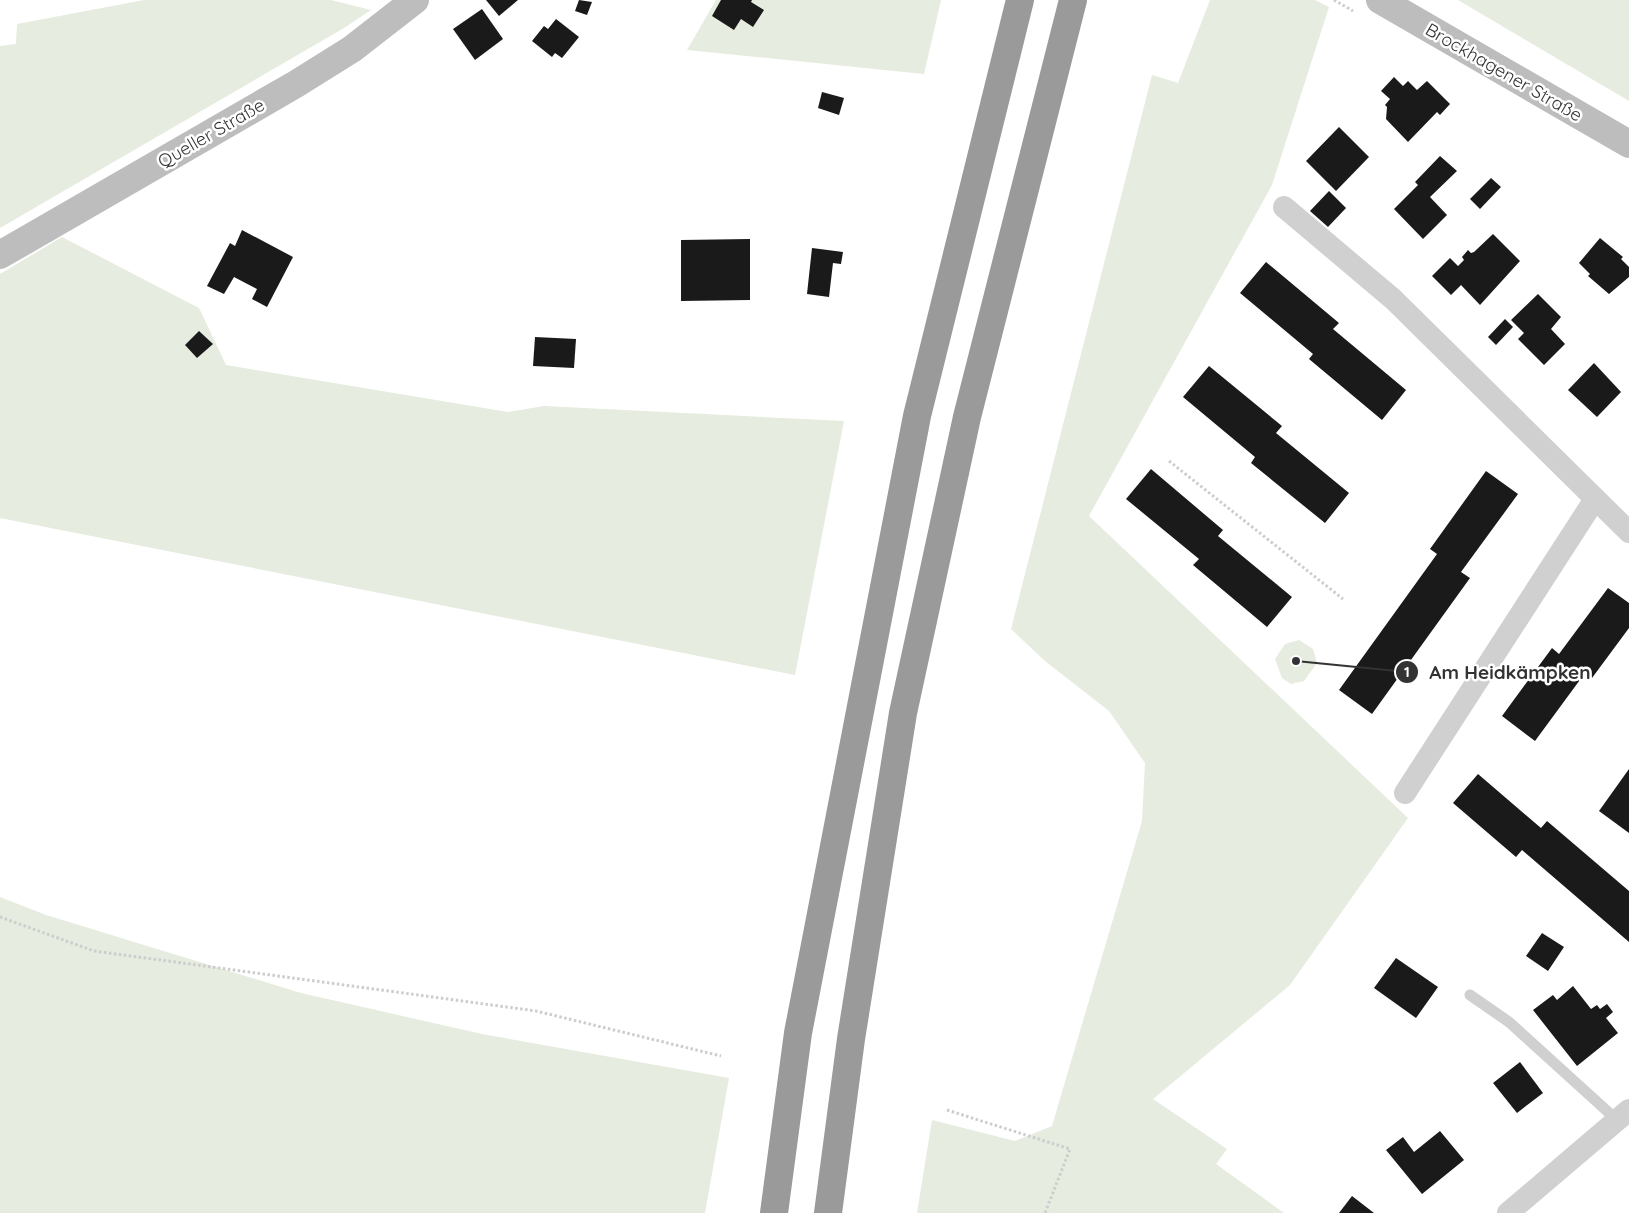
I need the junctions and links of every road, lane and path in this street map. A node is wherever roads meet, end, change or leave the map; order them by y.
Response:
1 (415, 0) edge
2 (1020, 0) edge
3 (1073, 0) edge
4 (1380, 0) edge
5 (1629, 144) edge
6 (1284, 207) dead end
7 (0, 255) edge
8 (1169, 461) dead end
9 (1595, 499) junction
10 (1629, 532) edge
11 (1343, 599) dead end
12 (1406, 793) dead end
13 (0, 917) edge
14 (1470, 995) dead end
15 (721, 1056) dead end
16 (947, 1110) dead end
17 (1623, 1115) edge
18 (774, 1213) edge
19 (828, 1213) edge
20 (1045, 1213) edge
21 (1508, 1213) edge

1 - 7 street, Queller Straße
2 - 18 highway
3 - 19 highway
4 - 5 street, Brockhagener Straße
6 - 9 street
8 - 11 path
9 - 10 street
9 - 12 street
13 - 15 path
14 - 17 lane
16 - 20 path
17 - 21 street

